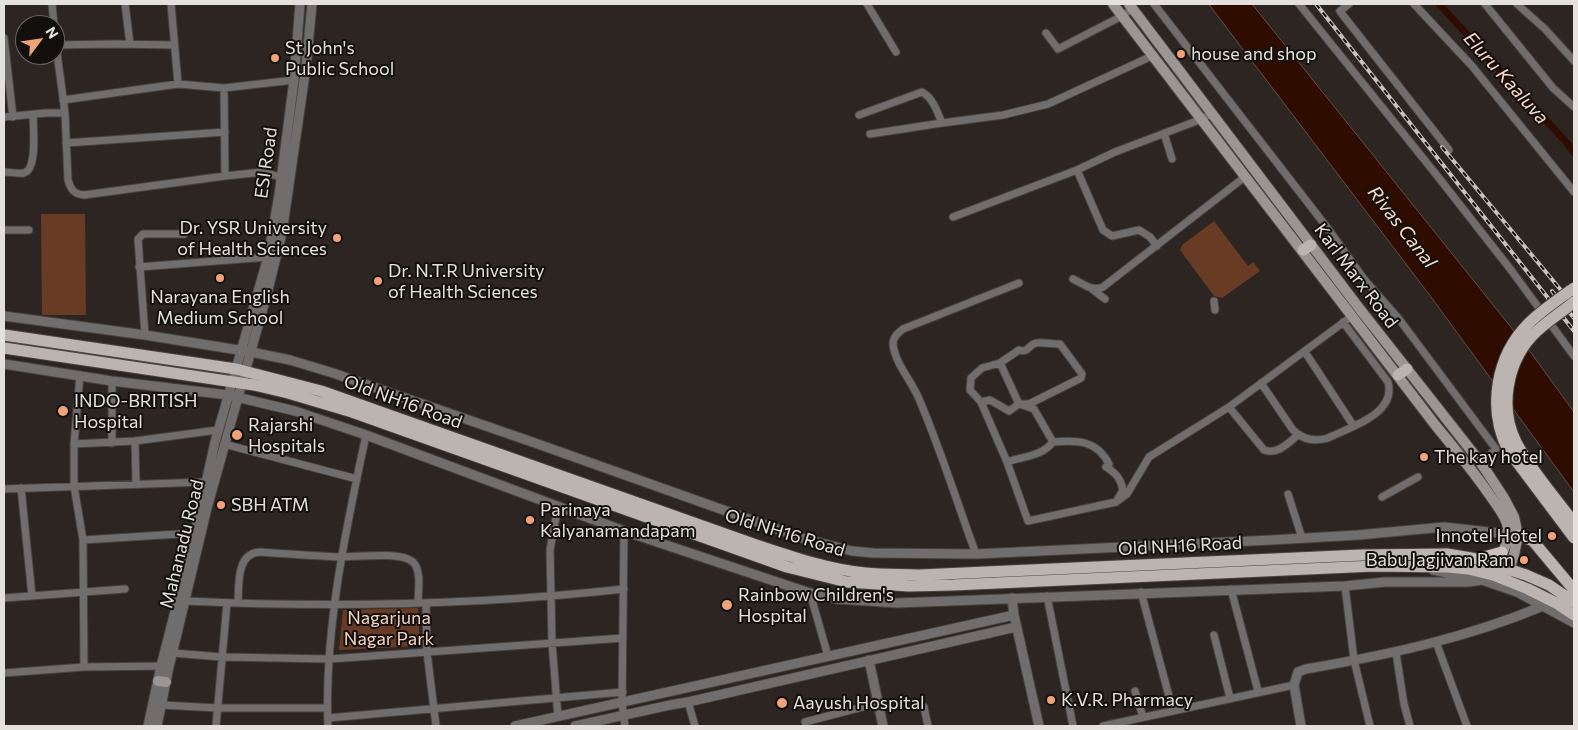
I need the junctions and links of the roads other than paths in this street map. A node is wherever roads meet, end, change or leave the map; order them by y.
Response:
1 (125, 4) edge
2 (171, 4) edge
3 (300, 4) edge
4 (312, 4) edge
5 (867, 4) edge
6 (1113, 4) edge
7 (1154, 4) edge
8 (1299, 4) edge
9 (1349, 4) edge
10 (1414, 4) edge
11 (1485, 4) edge
12 (1517, 4) edge
13 (1131, 6) edge
14 (1122, 16) junction
15 (1046, 33) dead end
16 (4, 38) edge
17 (130, 44) junction
18 (65, 45) edge
19 (174, 45) junction
20 (896, 52) dead end
21 (1152, 56) junction
22 (1574, 61) edge
23 (59, 65) edge
24 (294, 80) junction
25 (178, 84) junction
26 (224, 88) junction
27 (63, 100) junction
28 (1574, 107) edge
29 (1212, 113) junction
30 (65, 114) junction
31 (33, 115) junction
32 (860, 115) dead end
33 (4, 117) edge
34 (13, 117) junction
35 (1202, 119) junction
36 (942, 123) junction
37 (225, 132) junction
38 (1164, 133) junction
39 (870, 134) dead end
40 (66, 143) junction
41 (1449, 150) dead end
42 (1172, 160) dead end
43 (1077, 170) junction
44 (4, 172) edge
45 (225, 176) junction
46 (1246, 176) junction
47 (286, 178) junction
48 (1574, 192) edge
49 (952, 217) dead end
50 (4, 230) edge
51 (29, 230) dead end
52 (184, 234) dead end
53 (1156, 246) junction
54 (1307, 247) junction
55 (268, 257) junction
56 (140, 267) junction
57 (1074, 279) dead end
58 (1019, 283) dead end
59 (1574, 288) edge
60 (1092, 289) junction
61 (1105, 299) dead end
62 (1214, 301) dead end
63 (1574, 302) edge
64 (1215, 310) dead end
65 (4, 316) edge
66 (1352, 316) junction
67 (1343, 322) junction
68 (4, 335) edge
69 (145, 335) junction
70 (4, 348) edge
71 (246, 351) junction
72 (1305, 352) junction
73 (1574, 356) edge
74 (4, 364) edge
75 (1000, 364) junction
76 (241, 370) junction
77 (1403, 372) junction
78 (80, 375) junction
79 (112, 381) junction
80 (237, 383) junction
81 (1261, 383) junction
82 (232, 396) junction
83 (982, 402) junction
84 (1019, 404) junction
85 (1229, 407) junction
86 (1353, 425) junction
87 (218, 430) junction
88 (366, 434) junction
89 (1298, 435) junction
90 (135, 441) junction
91 (1053, 442) junction
92 (112, 443) junction
93 (74, 444) junction
94 (224, 444) junction
95 (1007, 462) junction
96 (1480, 463) junction
97 (1418, 476) dead end
98 (357, 479) junction
99 (206, 482) junction
100 (136, 483) junction
101 (74, 486) junction
102 (4, 488) edge
103 (21, 488) junction
104 (1288, 494) dead end
105 (1382, 497) dead end
106 (1116, 502) junction
107 (558, 506) junction
108 (1574, 523) edge
109 (624, 531) junction
110 (195, 533) junction
111 (1513, 534) junction
112 (1302, 538) junction
113 (1574, 538) edge
114 (83, 540) junction
115 (1502, 552) junction
116 (976, 554) junction
117 (342, 557) junction
118 (1477, 559) junction
119 (1491, 573) junction
120 (1506, 575) junction
121 (1344, 586) junction
122 (125, 589) dead end
123 (624, 589) junction
124 (1231, 589) junction
125 (1574, 590) edge
126 (84, 592) junction
127 (1142, 592) junction
128 (810, 593) junction
129 (32, 596) junction
130 (1047, 596) junction
131 (551, 597) junction
132 (4, 598) edge
133 (1012, 598) junction
134 (185, 602) junction
135 (1574, 602) edge
136 (227, 603) junction
137 (238, 603) junction
138 (422, 603) junction
139 (335, 606) junction
140 (1543, 606) junction
141 (1574, 614) edge
142 (1014, 615) junction
143 (1574, 623) edge
144 (1016, 627) junction
145 (1214, 635) dead end
146 (623, 638) junction
147 (1436, 642) junction
148 (552, 643) junction
149 (427, 652) junction
150 (172, 653) junction
151 (1396, 653) junction
152 (222, 657) junction
153 (824, 657) junction
154 (330, 659) junction
155 (869, 660) junction
156 (1354, 660) junction
157 (165, 666) junction
158 (84, 667) junction
159 (822, 670) junction
160 (4, 673) edge
161 (162, 682) junction
162 (1294, 685) junction
163 (1135, 690) dead end
164 (1258, 691) junction
165 (622, 692) junction
166 (1230, 698) junction
167 (556, 699) junction
168 (688, 702) junction
169 (622, 703) junction
170 (878, 703) junction
171 (162, 706) junction
172 (924, 707) dead end
173 (218, 708) junction
174 (327, 708) junction
175 (435, 708) junction
176 (1173, 711) junction
177 (623, 716) junction
178 (558, 717) junction
179 (328, 718) junction
180 (1143, 718) junction
181 (805, 722) dead end
182 (148, 726) edge
183 (157, 726) edge
184 (216, 726) edge
185 (328, 726) edge
186 (436, 726) edge
187 (515, 726) edge
188 (575, 726) edge
189 (625, 726) edge
190 (695, 726) edge
191 (883, 726) edge
192 (928, 726) edge
193 (1039, 726) edge
194 (1073, 726) edge
195 (1103, 726) edge
196 (1300, 726) edge
197 (1370, 726) edge
198 (1410, 726) edge
199 (1467, 726) edge

1 - 17 street
2 - 19 street
3 - 24 street, ESI Road
4 - 47 street, ESI Road
5 - 20 street
6 - 14 main road, Karl Marx Road
7 - 96 street
8 - 73 street
9 - 41 street
10 - 48 street
11 - 28 street
12 - 22 street
13 - 14 street
13 - 29 main road, Karl Marx Road
14 - 15 street
14 - 21 main road, Karl Marx Road
16 - 34 street
17 - 18 street
17 - 19 street
19 - 25 street
21 - 35 main road, Karl Marx Road
21 - 36 street
23 - 27 street
24 - 26 street
24 - 47 street, ESI Road
25 - 26 street
25 - 27 street
26 - 37 street
27 - 30 street
29 - 35 street
29 - 54 main road, Karl Marx Road
30 - 31 street
30 - 40 street
31 - 34 street
31 - 44 street
32 - 36 street
33 - 34 street
35 - 38 street
35 - 46 main road, Karl Marx Road
36 - 39 street
37 - 40 street
37 - 45 street
38 - 42 street
38 - 43 street
40 - 45 street
43 - 49 street
43 - 53 street
45 - 47 street
46 - 53 street
46 - 54 main road, Karl Marx Road
47 - 55 street, ESI Road
47 - 71 street, ESI Road
50 - 51 street
52 - 56 street
53 - 60 street
54 - 66 main road, Karl Marx Road
54 - 77 main road, Karl Marx Road
55 - 56 street
55 - 71 street, ESI Road
56 - 69 street
57 - 60 street
58 - 116 street
59 - 113 main road, bridge
60 - 61 street
62 - 64 street
63 - 108 main road, bridge
65 - 69 street
66 - 67 street
66 - 77 main road, Karl Marx Road
67 - 72 street
67 - 86 street
68 - 76 main road, Old NH16 Road
69 - 71 street
70 - 80 main road, Old NH16 Road
71 - 76 street, ESI Road
71 - 116 street
72 - 81 street
72 - 86 street
74 - 78 street
75 - 83 street
75 - 84 street
75 - 84 street
76 - 80 street, Mahanadu Road
76 - 118 main road, Old NH16 Road
77 - 96 main road, Karl Marx Road
77 - 111 main road, Karl Marx Road
78 - 79 street
78 - 93 street
79 - 82 street
79 - 92 street
80 - 82 street, Mahanadu Road
80 - 119 main road, Old NH16 Road
81 - 85 street
81 - 89 street
82 - 87 street, Mahanadu Road
82 - 88 street
82 - 94 street, Mahanadu Road
83 - 84 street
83 - 95 street
84 - 91 street
85 - 89 street
85 - 106 street
86 - 89 street
87 - 90 street
87 - 99 street, Mahanadu Road
88 - 98 street
88 - 107 street
90 - 92 street
90 - 100 street
91 - 95 street
91 - 106 street
92 - 93 street
93 - 101 street
94 - 98 street
94 - 134 street, Mahanadu Road
95 - 106 street
96 - 111 main road, Karl Marx Road
97 - 105 street
98 - 117 street
99 - 100 street
99 - 110 street, Mahanadu Road
100 - 101 street
101 - 103 street
101 - 114 street
102 - 103 street
103 - 129 street
104 - 112 street
107 - 109 street
107 - 131 street
109 - 123 street
109 - 128 street
110 - 114 street
110 - 157 street, Mahanadu Road
111 - 112 street
111 - 115 main road
111 - 120 main road
111 - 125 main road
112 - 116 street
114 - 126 street
115 - 118 highway
115 - 119 main road
117 - 137 street
117 - 138 street
117 - 139 street
118 - 119 main road, Old NH16 Road
119 - 120 main road, Old NH16 Road
119 - 121 street
119 - 140 street
120 - 135 main road, Old NH16 Road
120 - 141 main road, Old NH16 Road
121 - 124 street
121 - 156 street
122 - 126 street
123 - 131 street
123 - 146 street
124 - 127 street
124 - 164 street
126 - 129 street
126 - 158 street
127 - 130 street
127 - 176 street
128 - 133 street
128 - 153 street
129 - 132 street
130 - 133 street
130 - 194 street
131 - 138 street
131 - 148 street
133 - 142 street
134 - 136 street
134 - 150 street, Mahanadu Road
136 - 137 street
136 - 152 street
137 - 139 street
138 - 139 street
138 - 149 street
139 - 154 street
140 - 143 street
140 - 147 street
142 - 144 street
142 - 153 street
144 - 155 street
144 - 193 street
145 - 166 street
146 - 148 street
146 - 165 street
147 - 151 street
147 - 199 street
148 - 149 street
148 - 167 street
149 - 154 street
149 - 175 street
150 - 152 street
150 - 157 street, Mahanadu Road
151 - 156 street
151 - 198 street
152 - 154 street
152 - 173 street
153 - 159 street
153 - 169 street
154 - 174 street
155 - 159 street
155 - 170 street
156 - 162 street
156 - 197 street
157 - 158 street
157 - 161 street, Mahanadu Road
158 - 160 street
159 - 168 street
161 - 171 street, Mahanadu Road
161 - 182 street, Mahanadu Road
162 - 164 street
162 - 196 street
163 - 180 street
164 - 166 street
165 - 167 street
165 - 169 street
166 - 176 street
167 - 175 street
167 - 178 street
168 - 177 street
168 - 190 street
169 - 177 street
169 - 178 street
170 - 181 street
170 - 191 street
171 - 173 street
171 - 183 street, Mahanadu Road
172 - 192 street
173 - 174 street
173 - 184 street
174 - 179 street
175 - 179 street
175 - 186 street
176 - 180 street
177 - 188 street
177 - 189 street
178 - 187 street
179 - 185 street
180 - 195 street

